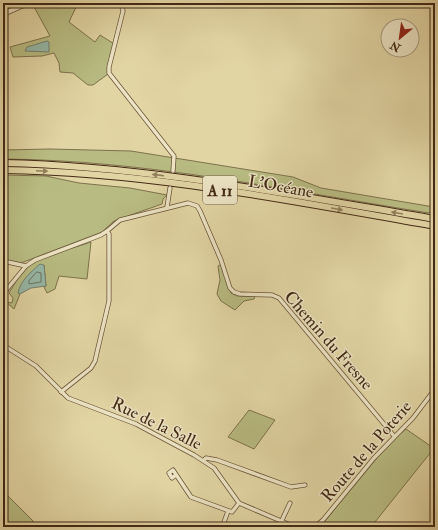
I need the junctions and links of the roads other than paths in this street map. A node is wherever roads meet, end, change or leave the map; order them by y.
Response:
1 (28, 3) edge
2 (121, 3) edge
3 (3, 14) edge
4 (3, 163) edge
5 (3, 170) edge
6 (173, 171) dead end
7 (435, 176) edge
8 (170, 188) dead end
9 (433, 200) dead end
10 (167, 207) junction
11 (435, 220) edge
12 (435, 226) edge
13 (106, 231) junction
14 (3, 261) edge
15 (26, 266) junction
16 (3, 294) edge
17 (3, 345) edge
18 (435, 389) edge
19 (61, 392) junction
20 (394, 436) junction
21 (204, 460) junction
22 (176, 475) dead end
23 (305, 485) dead end
24 (239, 503) junction
25 (290, 503) dead end
26 (228, 510) junction
27 (282, 520) junction
28 (228, 527) edge
29 (296, 527) edge
30 (315, 527) edge

1 - 3 street
2 - 6 street
11 -> 4 highway, L’Océane / A 11
5 -> 12 highway, L’Océane / A 11
7 - 9 street
8 - 10 street
10 - 13 street, Chemin du Fresne
10 - 20 street, Chemin du Fresne
13 - 15 street, Chemin du Fresne
13 - 19 street
14 - 15 street
15 - 16 street
17 - 19 street, Rue de la Salle
18 - 20 street, Route de la Poterie
19 - 21 street, Rue de la Salle
20 - 30 street, Route de la Poterie
21 - 23 street
21 - 24 street, Rue de la Salle
22 - 26 street
24 - 26 street
24 - 27 street
25 - 27 street
26 - 28 street
27 - 29 street

